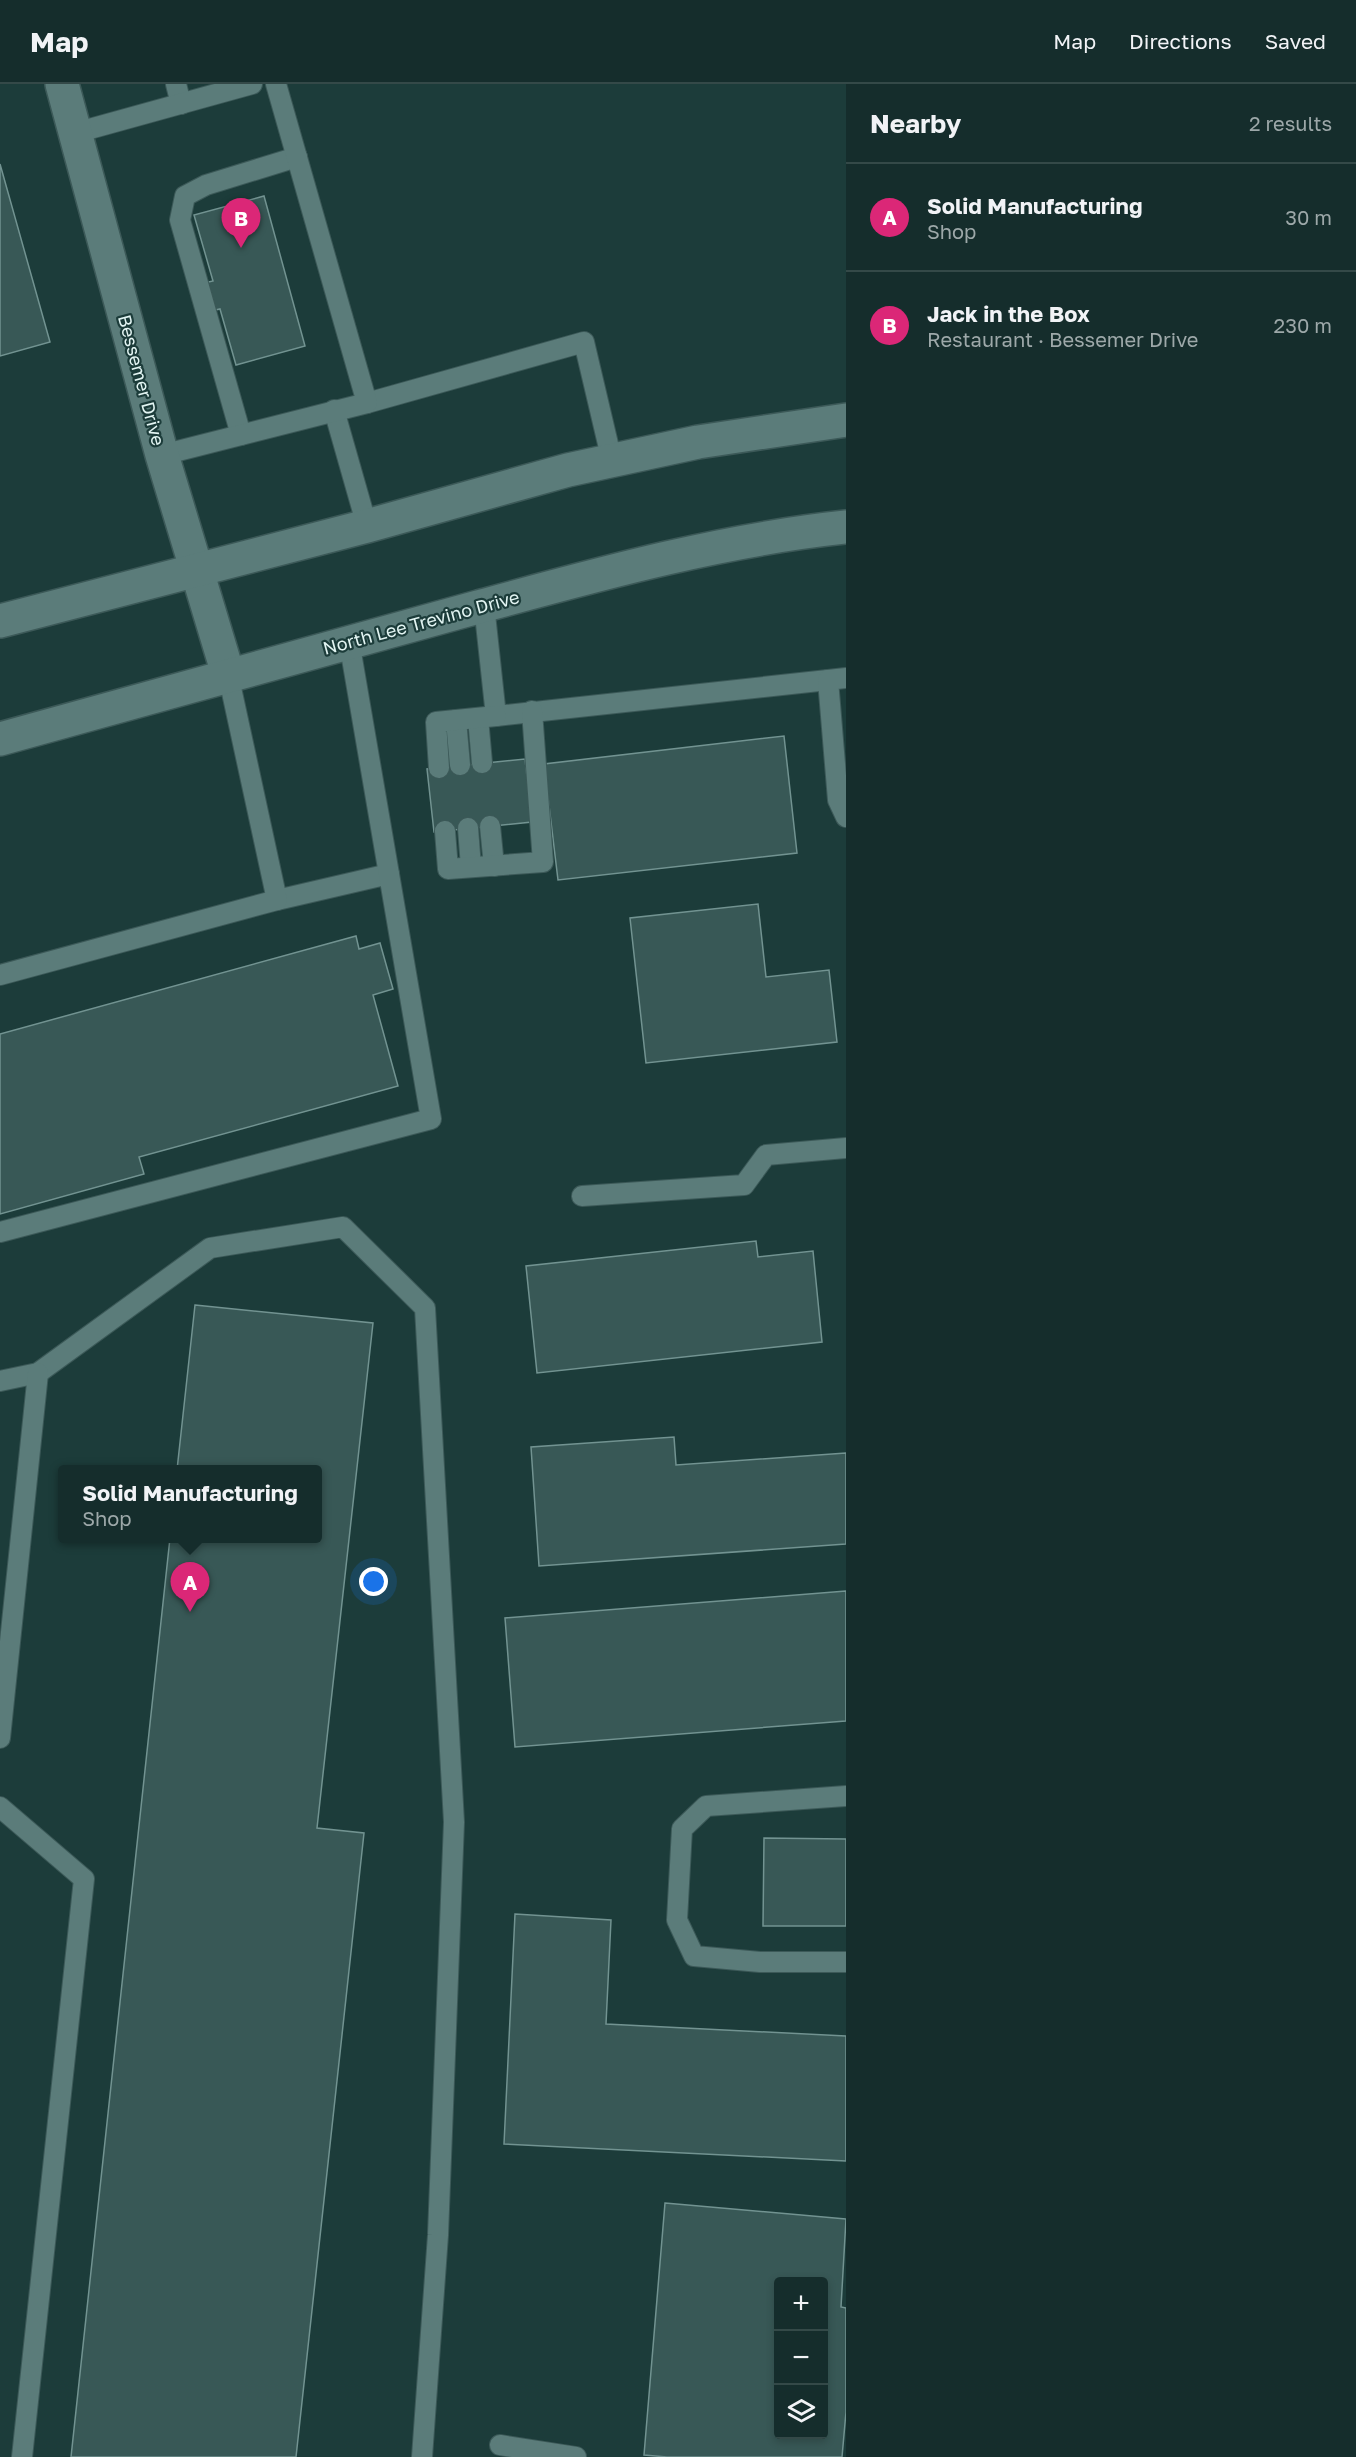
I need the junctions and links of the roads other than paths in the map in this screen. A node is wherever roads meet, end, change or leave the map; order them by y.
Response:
1 (62, 84) edge
2 (176, 84) edge
3 (252, 84) edge
4 (276, 84) edge
5 (181, 104) junction
6 (75, 133) junction
7 (297, 158) junction
8 (367, 403) junction
9 (334, 410) junction
10 (846, 420) edge
11 (241, 435) junction
12 (162, 455) junction
13 (612, 461) junction
14 (367, 526) junction
15 (846, 528) edge
16 (197, 570) junction
17 (484, 605) junction
18 (0, 621) edge
19 (350, 641) junction
20 (228, 674) junction
21 (837, 679) edge
22 (532, 711) junction
23 (487, 717) junction
24 (456, 720) junction
25 (0, 739) edge
26 (482, 763) dead end
27 (460, 765) dead end
28 (439, 768) dead end
29 (846, 817) edge
30 (490, 826) dead end
31 (468, 828) dead end
32 (445, 831) dead end
33 (494, 866) junction
34 (471, 867) junction
35 (389, 874) junction
36 (277, 900) junction
37 (0, 975) edge
38 (846, 1148) edge
39 (582, 1196) dead end
40 (0, 1232) edge
41 (38, 1373) junction
42 (0, 1381) edge
43 (0, 1738) edge
44 (846, 1796) edge
45 (0, 1807) edge
46 (846, 1962) edge
47 (500, 2445) dead end
48 (22, 2457) edge
49 (422, 2457) edge
50 (576, 2457) edge

1 - 6 main road, Bessemer Drive
2 - 5 lane
3 - 5 lane
4 - 7 lane
5 - 6 lane
6 - 12 main road, Bessemer Drive
7 - 8 lane
7 - 11 lane
8 - 9 lane
8 - 13 lane
9 - 11 lane
9 - 14 lane
10 - 13 main road
11 - 12 lane
12 - 16 main road, Bessemer Drive
13 - 14 main road
14 - 16 main road
15 - 17 main road, North Lee Trevino Drive
16 - 18 main road
16 - 20 main road, Bessemer Drive
17 - 19 main road, North Lee Trevino Drive
17 - 23 lane
19 - 20 main road, North Lee Trevino Drive
19 - 35 lane
20 - 25 main road, North Lee Trevino Drive
20 - 36 lane
21 - 22 lane
21 - 29 lane
22 - 23 lane
22 - 33 lane
23 - 24 lane
23 - 26 lane
24 - 27 lane
24 - 28 lane
30 - 33 lane
31 - 34 lane
32 - 34 lane
33 - 34 lane
35 - 36 lane
35 - 40 lane
36 - 37 lane
38 - 39 lane
41 - 42 lane
41 - 43 lane
41 - 49 lane
44 - 46 lane
45 - 48 lane
47 - 50 lane

